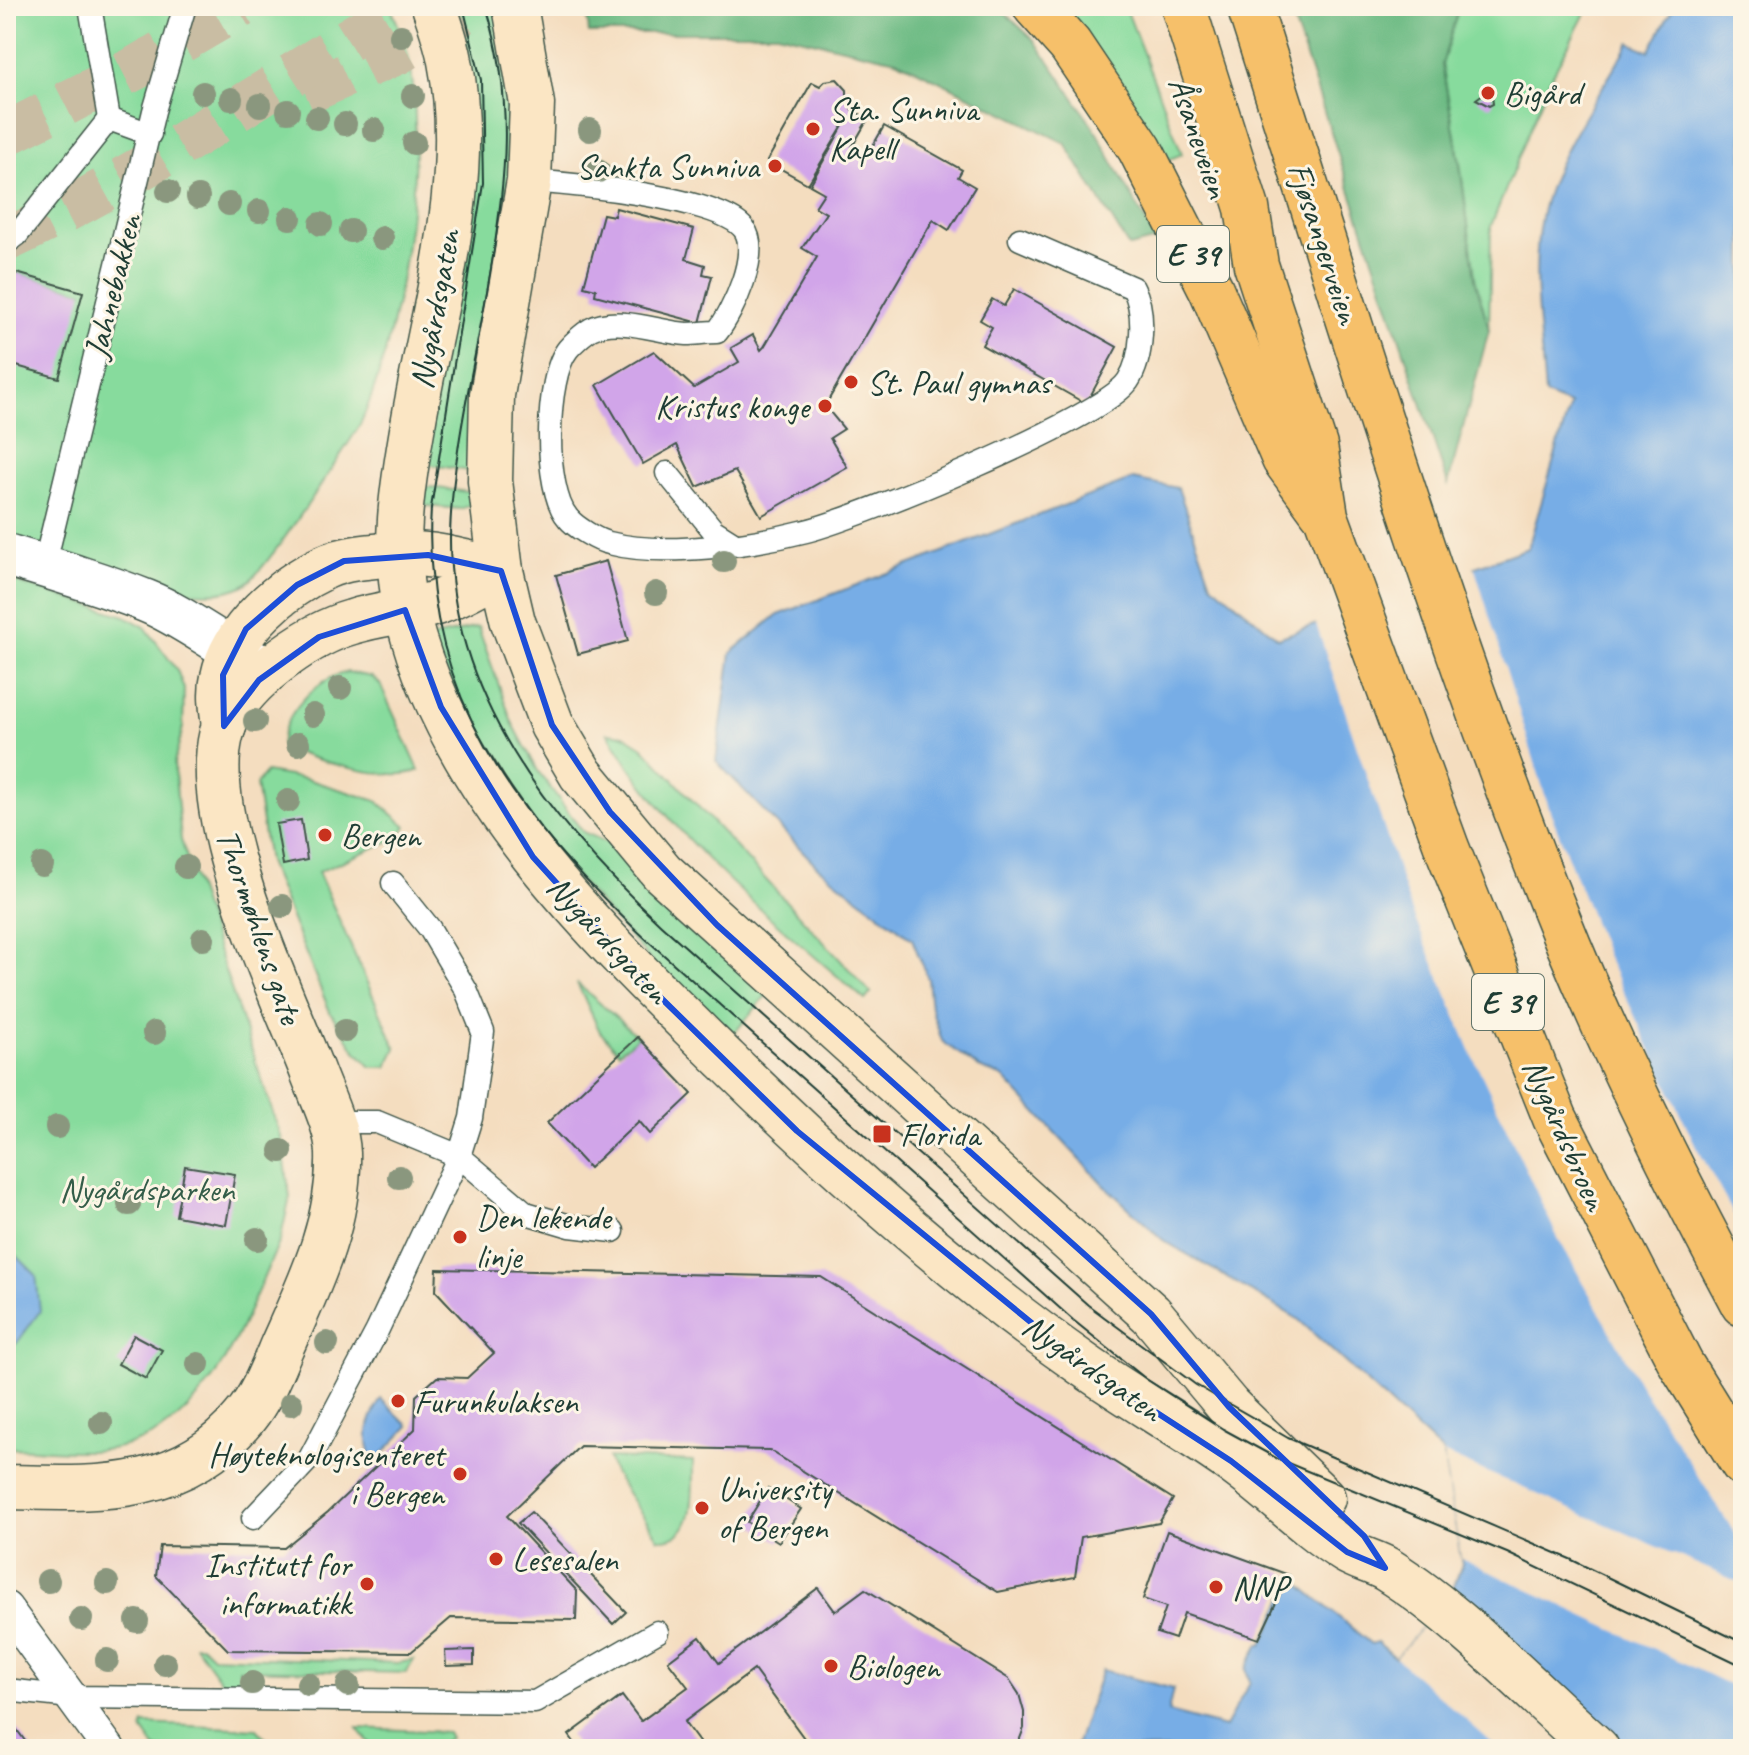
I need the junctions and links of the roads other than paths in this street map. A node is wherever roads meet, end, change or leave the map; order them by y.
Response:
1 (90, 6) edge
2 (185, 6) edge
3 (434, 6) edge
4 (515, 6) edge
5 (1035, 6) edge
6 (1152, 6) edge
7 (1183, 6) edge
8 (1249, 6) edge
9 (109, 119) junction
10 (150, 134) junction
11 (529, 181) junction
12 (1020, 239) dead end
13 (6, 243) edge
14 (1256, 265) junction
15 (667, 473) dead end
16 (1326, 516) junction
17 (732, 542) junction
18 (399, 554) junction
19 (25, 561) edge
20 (501, 571) junction
21 (405, 610) junction
22 (251, 662) junction
23 (393, 883) dead end
24 (331, 1122) junction
25 (459, 1156) junction
26 (613, 1231) dead end
27 (1743, 1304) edge
28 (1743, 1464) edge
29 (6, 1487) edge
30 (253, 1518) dead end
31 (1385, 1568) junction
32 (6, 1608) edge
33 (657, 1632) dead end
34 (6, 1690) edge
35 (71, 1697) junction
36 (109, 1749) edge
37 (1597, 1749) edge

1 - 9 lane
2 - 10 lane, Jahnebakken
3 - 18 main road, Nygårdsgaten
4 - 11 main road, Nygårdsgaten
5 - 16 highway, E 39
6 - 14 highway, Åsaneveien / E 39
7 - 14 highway, E 39
8 - 27 highway, Fjøsangerveien / E 39
9 - 10 lane
9 - 13 lane
10 - 19 lane, Jahnebakken
11 - 17 lane
11 - 20 main road, Nygårdsgaten
12 - 17 lane
14 - 16 highway, E 39
15 - 17 lane
16 - 28 highway, Nygårdsbroen / E 39
18 - 20 main road, Thormøhlens gate
18 - 21 main road, Nygårdsgaten
18 - 22 main road, Thormøhlens gate
19 - 22 street, Jahnebakken
20 - 21 main road, Thormøhlens gate
20 - 31 main road, Nygårdsgaten
21 - 22 main road, Thormøhlens gate
21 - 31 main road, Nygårdsgaten
22 - 24 main road, Thormøhlens gate
23 - 25 lane
24 - 25 lane
24 - 29 main road, Thormøhlens gate
25 - 26 lane
25 - 30 lane
31 - 37 main road, Nygårdsgaten
32 - 35 street
33 - 35 lane
34 - 35 lane
35 - 36 street

